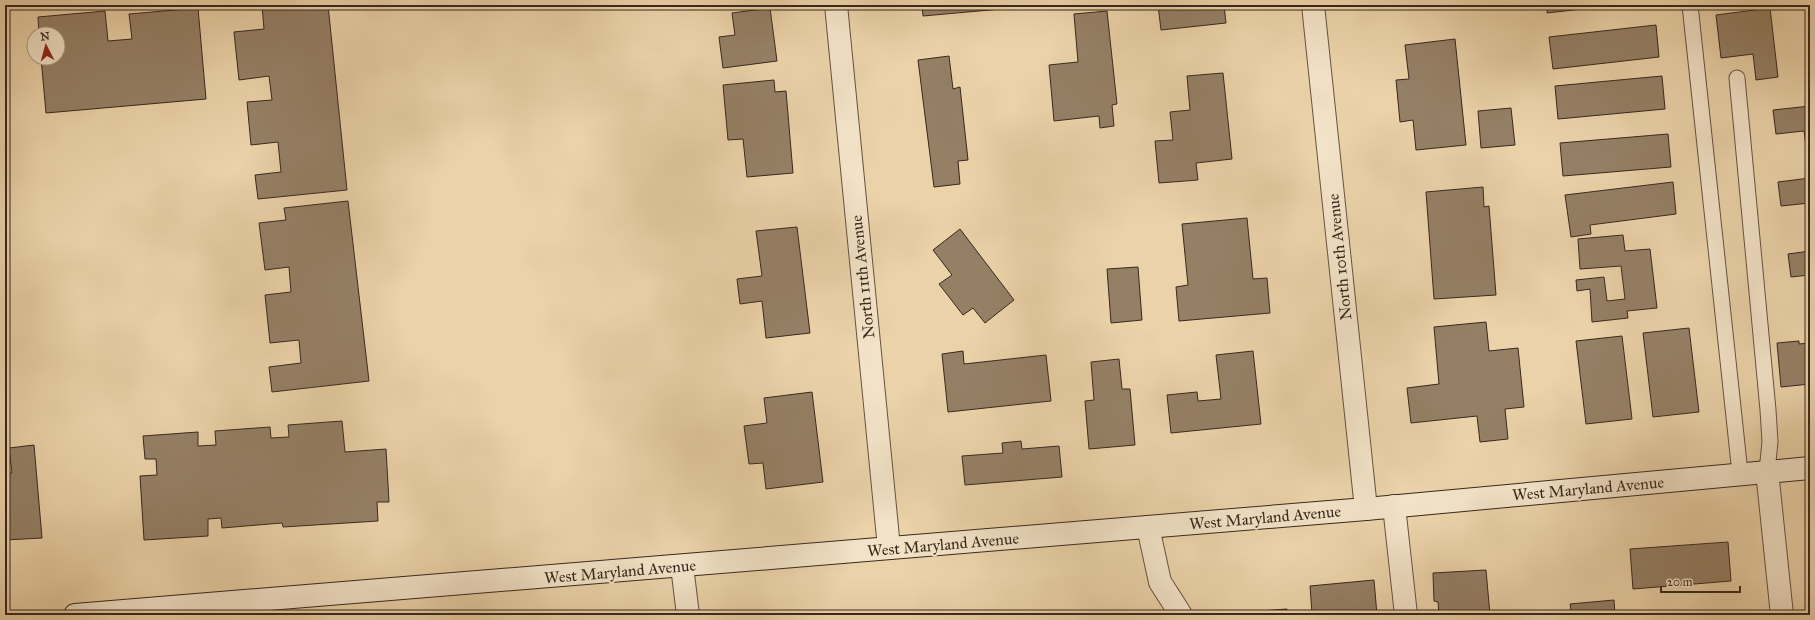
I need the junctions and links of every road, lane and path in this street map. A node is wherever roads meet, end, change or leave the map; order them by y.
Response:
1 (836, 5) edge
2 (1313, 5) edge
3 (1690, 5) edge
4 (1737, 78) dead end
5 (1810, 468) edge
6 (1767, 471) junction
7 (1740, 473) junction
8 (1394, 506) junction
9 (1366, 509) junction
10 (1148, 527) junction
11 (889, 548) junction
12 (682, 566) junction
13 (75, 615) edge
14 (688, 615) edge
15 (1181, 615) edge
16 (1406, 615) edge
17 (1782, 615) edge

1 - 11 street, North 11th Avenue
2 - 9 street, North 10th Avenue
3 - 7 lane
4 - 6 lane
5 - 6 street, West Maryland Avenue
6 - 7 street, West Maryland Avenue
6 - 17 street
7 - 8 street, West Maryland Avenue
8 - 9 street, West Maryland Avenue
8 - 16 street
9 - 10 street, West Maryland Avenue
10 - 11 street, West Maryland Avenue
10 - 15 street
11 - 12 street, West Maryland Avenue
12 - 13 street, West Maryland Avenue
12 - 14 street

